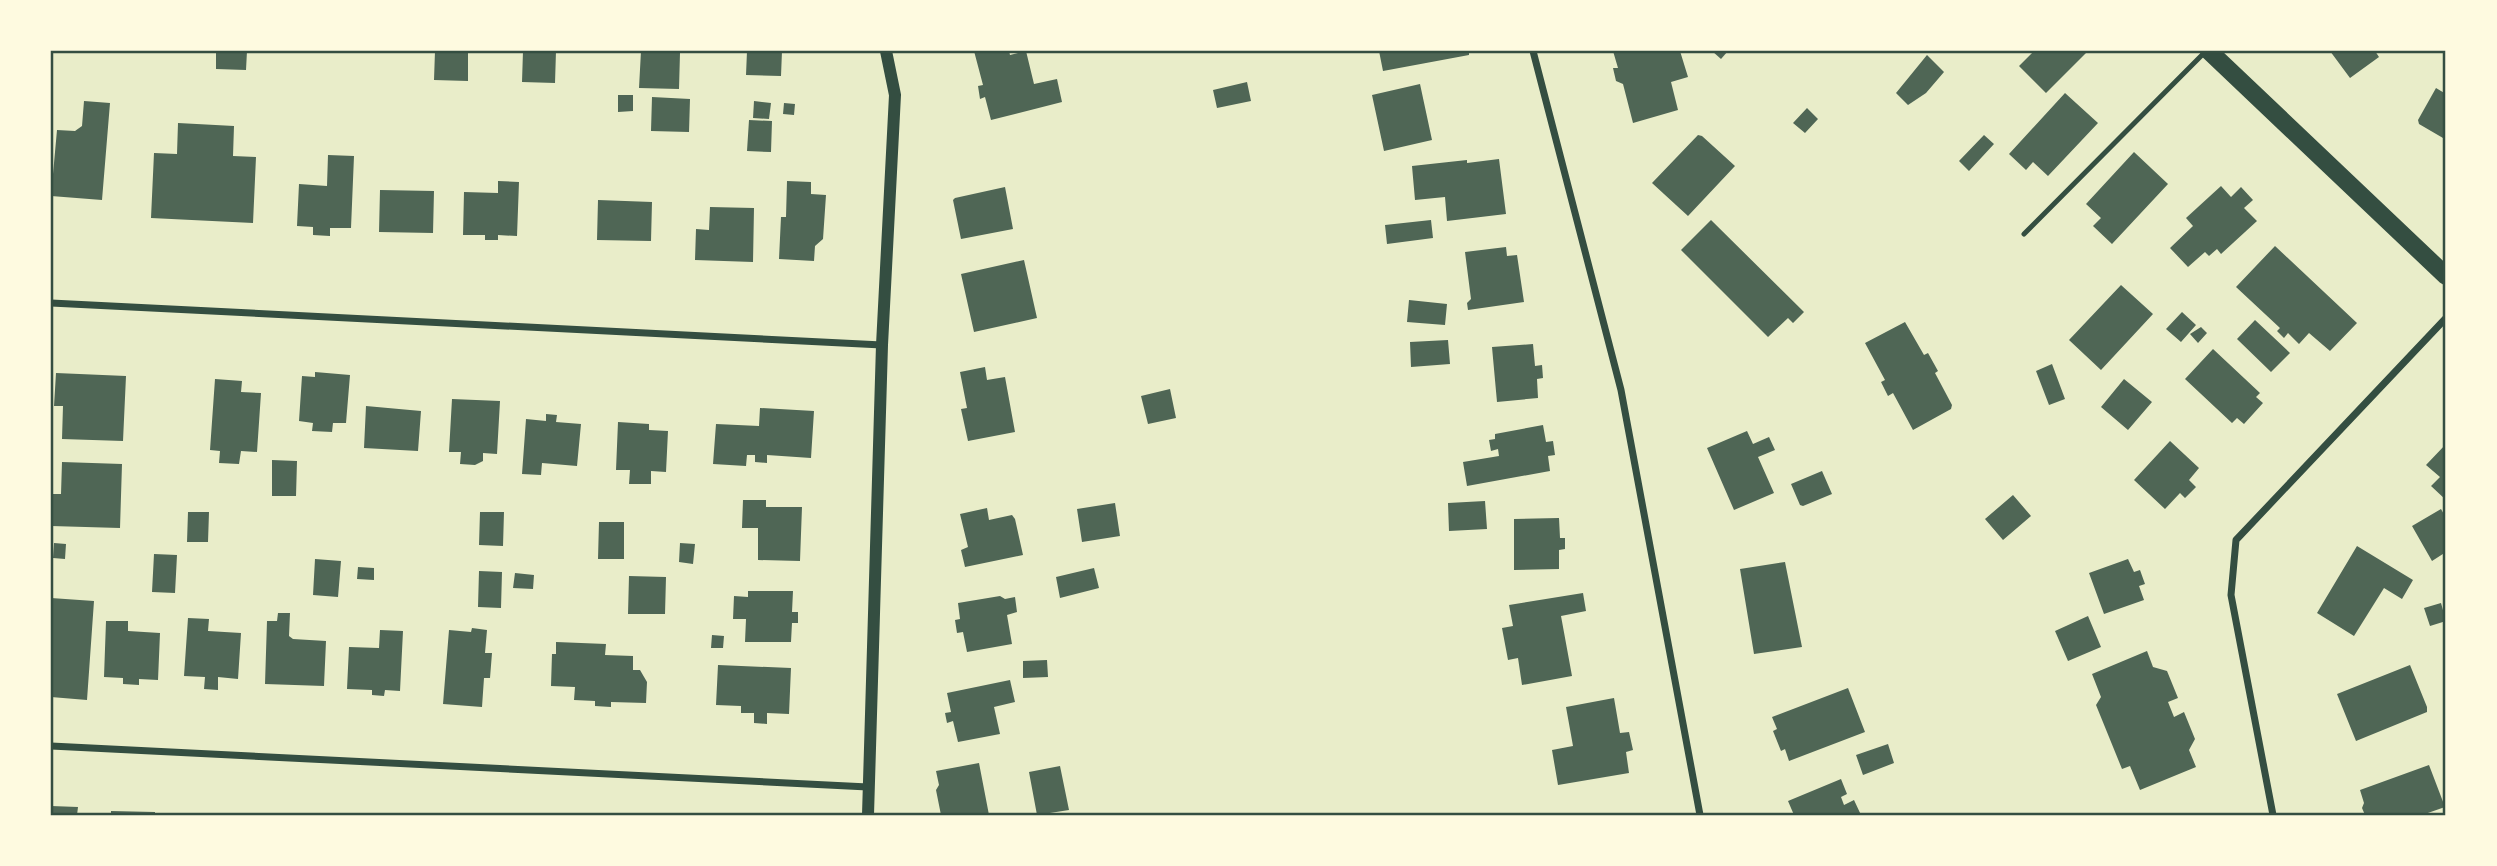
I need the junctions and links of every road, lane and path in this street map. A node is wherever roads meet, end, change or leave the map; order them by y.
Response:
1 (886, 51) edge
2 (1533, 51) edge
3 (2208, 51) edge
4 (2024, 234) dead end
5 (2446, 276) edge
6 (51, 303) edge
7 (2446, 318) edge
8 (881, 345) junction
9 (51, 746) edge
10 (868, 787) junction
11 (868, 815) edge
12 (1700, 815) edge
13 (2273, 815) edge

1 - 8 street
2 - 12 street
3 - 4 lane
3 - 5 main road
6 - 8 street
7 - 13 street
8 - 10 street
9 - 10 street
10 - 11 street

